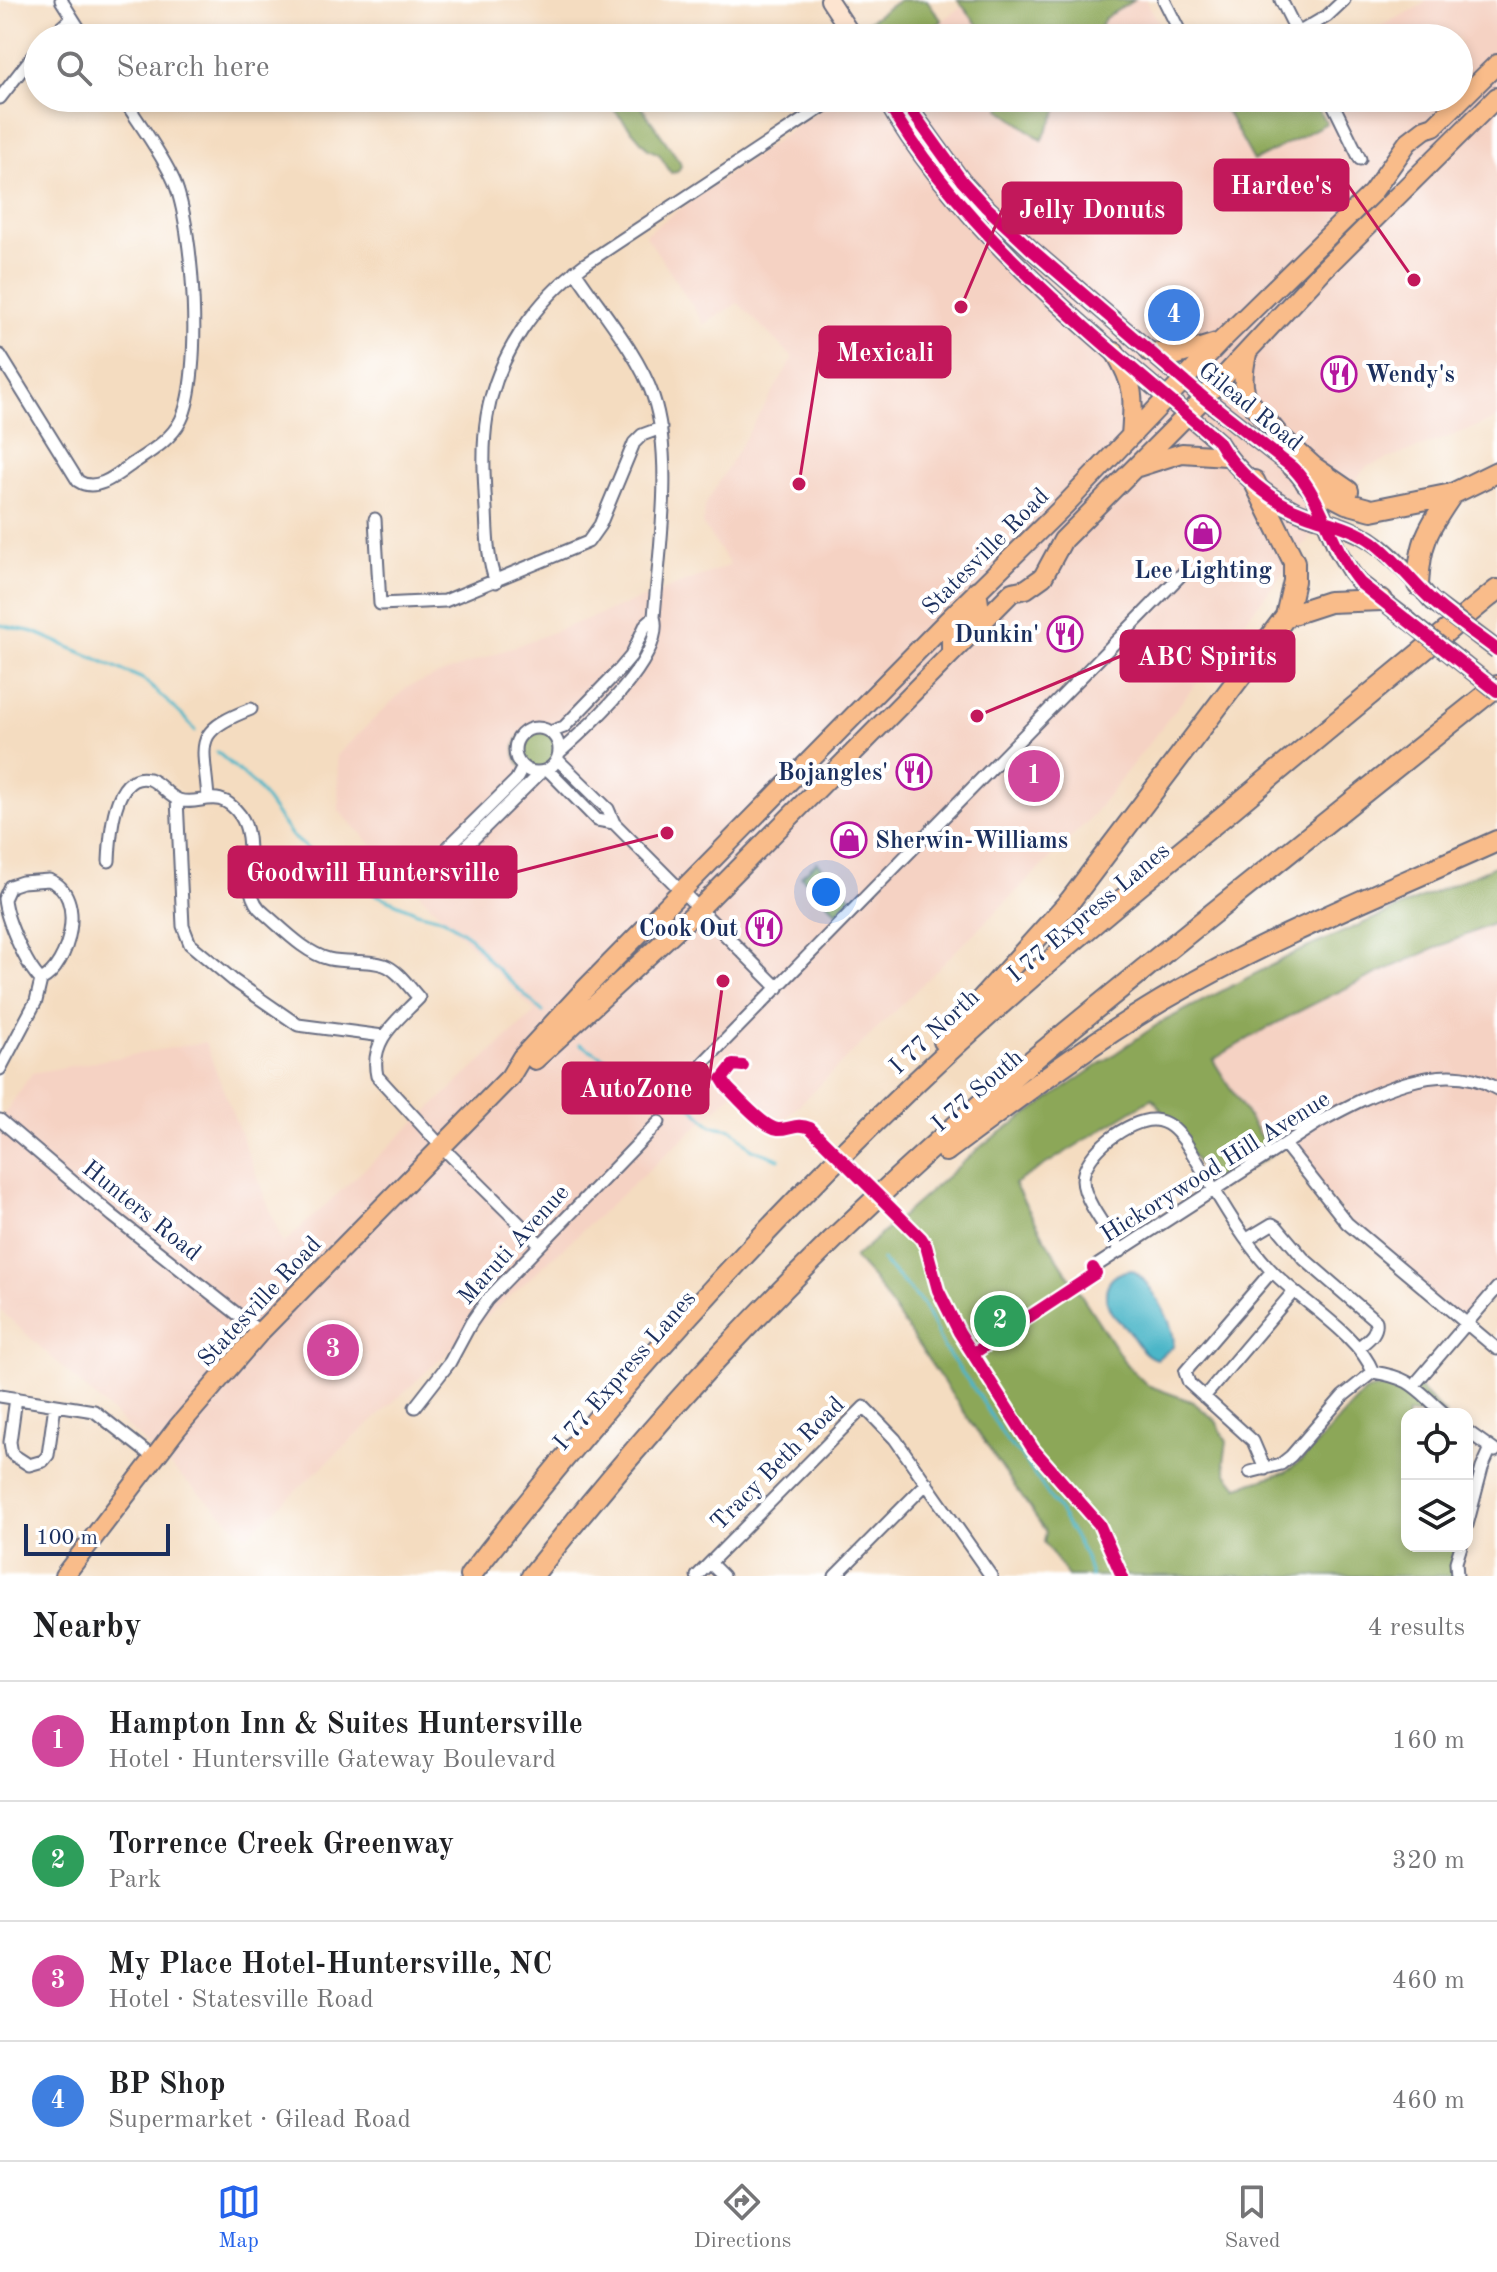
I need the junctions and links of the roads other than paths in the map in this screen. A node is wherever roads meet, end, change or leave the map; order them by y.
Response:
1 (61, 0) edge
2 (829, 0) edge
3 (1164, 0) edge
4 (1281, 0) edge
5 (1344, 0) edge
6 (72, 18) junction
7 (65, 24) edge
8 (76, 24) edge
9 (845, 24) edge
10 (1176, 24) edge
11 (1293, 24) edge
12 (1315, 24) edge
13 (1497, 64) edge
14 (24, 67) edge
15 (1473, 81) edge
16 (1497, 97) edge
17 (0, 98) edge
18 (132, 112) edge
19 (815, 112) edge
20 (894, 112) edge
21 (912, 112) edge
22 (1337, 112) edge
23 (1445, 112) edge
24 (1434, 126) junction
25 (1360, 159) dead end
26 (1422, 174) junction
27 (982, 229) junction
28 (575, 271) junction
29 (1061, 274) junction
30 (1049, 293) junction
31 (1127, 332) junction
32 (1222, 340) junction
33 (1248, 351) junction
34 (1115, 352) junction
35 (1150, 352) junction
36 (0, 355) edge
37 (1184, 380) junction
38 (1168, 398) junction
39 (1204, 398) junction
40 (1187, 415) junction
41 (661, 428) junction
42 (1131, 436) junction
43 (1282, 439) junction
44 (1226, 456) junction
45 (1136, 468) junction
46 (1497, 472) edge
47 (1300, 475) junction
48 (1254, 481) junction
49 (1452, 494) junction
50 (1407, 501) junction
51 (375, 519) dead end
52 (1324, 520) junction
53 (1022, 546) junction
54 (1181, 575) dead end
55 (496, 582) junction
56 (977, 590) junction
57 (1497, 590) edge
58 (1012, 592) junction
59 (1425, 593) junction
60 (1382, 600) junction
61 (1497, 606) edge
62 (1286, 616) junction
63 (654, 617) junction
64 (1497, 650) edge
65 (951, 653) junction
66 (1497, 689) edge
67 (1497, 702) edge
68 (251, 709) dead end
69 (550, 732) junction
70 (559, 756) junction
71 (523, 767) junction
72 (544, 771) junction
73 (208, 798) junction
74 (177, 799) junction
75 (614, 823) junction
76 (1497, 841) edge
77 (448, 856) junction
78 (109, 861) dead end
79 (433, 871) dead end
80 (682, 890) junction
81 (700, 908) junction
82 (41, 980) junction
83 (778, 988) junction
84 (383, 1036) junction
85 (704, 1062) dead end
86 (0, 1069) edge
87 (510, 1077) junction
88 (1497, 1089) edge
89 (0, 1120) edge
90 (659, 1122) dead end
91 (868, 1129) junction
92 (441, 1146) junction
93 (1286, 1146) junction
94 (946, 1151) junction
95 (1216, 1190) junction
96 (1247, 1239) junction
97 (539, 1243) junction
98 (1121, 1251) junction
99 (1093, 1268) dead end
100 (1272, 1271) junction
101 (1497, 1288) edge
102 (1294, 1291) junction
103 (1466, 1325) junction
104 (260, 1332) junction
105 (1358, 1348) junction
106 (1497, 1349) edge
107 (1373, 1372) junction
108 (1415, 1384) junction
109 (0, 1396) edge
110 (1204, 1397) junction
111 (16, 1398) junction
112 (55, 1405) junction
113 (415, 1407) dead end
114 (1439, 1408) edge
115 (1473, 1435) edge
116 (1494, 1451) edge
117 (154, 1458) junction
118 (1265, 1469) junction
119 (1250, 1472) dead end
120 (927, 1483) junction
121 (1473, 1502) edge
122 (1459, 1552) edge
123 (710, 1563) junction
124 (984, 1573) edge
125 (64, 1576) edge
126 (470, 1576) edge
127 (486, 1576) edge
128 (532, 1576) edge
129 (547, 1576) edge
130 (697, 1576) edge
131 (723, 1576) edge
132 (835, 1576) edge
133 (1457, 1576) edge

1 - 6 street
2 - 9 main road
3 - 10 street
4 - 11 street
5 - 12 street
6 - 7 street
6 - 8 street
13 - 15 main road, Statesville Road
14 - 17 street
16 - 26 main road, Statesville Road
18 - 36 street
19 - 28 street
20 - 27 main road, Gilead Road
21 - 29 main road, Gilead Road
22 - 25 street
23 - 24 main road, Statesville Road
24 - 26 main road
24 - 32 main road, Statesville Road
26 - 33 main road, Statesville Road
27 - 29 main road
27 - 30 main road, Gilead Road
28 - 41 street
28 - 55 street
29 - 31 main road, Gilead Road
30 - 31 main road
30 - 34 main road, Gilead Road
31 - 35 main road, Gilead Road
32 - 35 main road
32 - 37 main road, Statesville Road
33 - 39 main road, Statesville Road
33 - 43 main road
34 - 38 main road, Gilead Road
34 - 42 main road
35 - 37 main road, Gilead Road
37 - 38 main road, Statesville Road
37 - 39 main road, Gilead Road
38 - 40 main road, Gilead Road
38 - 42 main road, Statesville Road
39 - 40 main road, Statesville Road
39 - 47 main road, Gilead Road
40 - 44 main road, Gilead Road
40 - 45 main road, Statesville Road
41 - 55 street
41 - 63 street
42 - 53 main road, Statesville Road
43 - 47 main road
43 - 50 highway
44 - 45 main road
44 - 48 main road, Gilead Road
45 - 58 main road, Statesville Road
46 - 49 highway
47 - 50 highway
47 - 52 main road, Gilead Road
48 - 52 main road, Gilead Road
48 - 62 highway
49 - 50 highway
49 - 59 highway
51 - 55 street
52 - 59 main road, Gilead Road
52 - 60 main road, Gilead Road
53 - 56 main road, Statesville Road
53 - 58 main road
54 - 83 street
56 - 65 main road
56 - 80 main road, Statesville Road
57 - 91 highway, I 77 North
58 - 65 main road, Statesville Road
59 - 64 main road, Gilead Road, bridge
60 - 62 highway
60 - 66 main road, Gilead Road, bridge
61 - 127 highway, I 77 Express Lanes
62 - 91 highway
63 - 69 street
63 - 70 street
65 - 81 main road, Statesville Road
66 - 128 highway
67 - 94 highway, I 77 South
68 - 73 street
69 - 70 street
69 - 71 street
70 - 72 street
70 - 75 street
71 - 72 street
71 - 77 street
72 - 75 street
72 - 77 street
73 - 74 street
73 - 84 street
74 - 78 street
74 - 84 street
75 - 80 street
76 - 94 highway
77 - 79 street
80 - 81 street
80 - 87 main road, Statesville Road
81 - 83 street
81 - 87 main road, Statesville Road
82 - 82 street
82 - 86 street
83 - 85 street
84 - 92 street
87 - 92 main road, Statesville Road
88 - 93 street, Hickorywood Hill Avenue
89 - 104 street, Hunters Road
90 - 97 street, Maruti Avenue
91 - 126 highway, I 77 North
92 - 97 street
92 - 104 main road, Statesville Road
93 - 95 street, Hickorywood Hill Avenue
93 - 103 street
94 - 129 highway, I 77 South
95 - 96 street
95 - 98 street, Hickorywood Hill Avenue
95 - 98 street
96 - 100 street
96 - 105 street
97 - 113 street, Maruti Avenue
98 - 99 street, Hickorywood Hill Avenue
100 - 102 street
100 - 110 street
101 - 103 street
102 - 105 street
102 - 110 street
103 - 106 street
103 - 108 street
104 - 117 main road, Statesville Road
105 - 107 street
107 - 108 street
107 - 118 street
108 - 114 street
109 - 111 street
110 - 118 street
111 - 112 street
111 - 112 street
112 - 117 street
115 - 116 street
116 - 121 street
117 - 125 main road, Statesville Road
118 - 119 street
120 - 123 street, Tracy Beth Road
120 - 124 street
120 - 132 street
122 - 133 street
123 - 130 street, Tracy Beth Road
123 - 131 street

